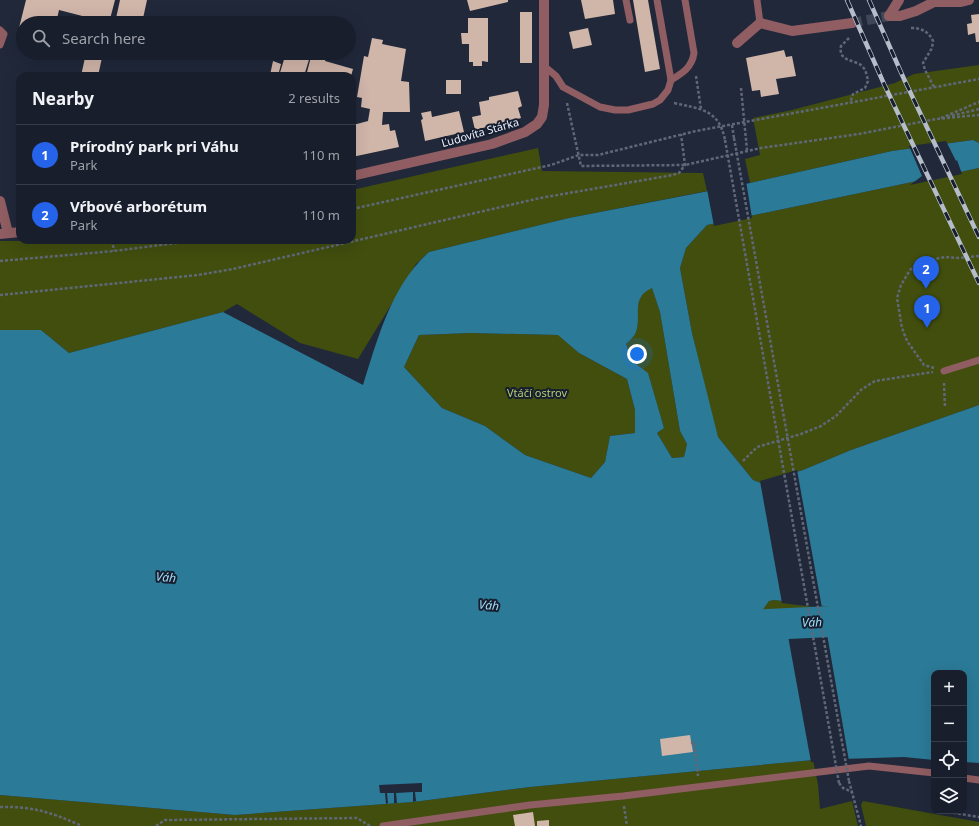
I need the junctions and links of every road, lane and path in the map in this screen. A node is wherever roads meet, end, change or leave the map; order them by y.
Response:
1 (544, 0) edge
2 (626, 0) edge
3 (657, 0) edge
4 (685, 0) edge
5 (757, 0) edge
6 (899, 0) edge
7 (969, 0) edge
8 (930, 1) edge
9 (630, 20) dead end
10 (760, 23) junction
11 (852, 23) tunnel mouth
12 (905, 25) dead end
13 (0, 30) edge
14 (851, 36) dead end
15 (737, 42) dead end
16 (0, 45) edge
17 (693, 61) junction
18 (545, 67) junction
19 (979, 79) edge
20 (672, 80) junction
21 (563, 87) junction
22 (934, 87) junction
23 (741, 88) dead end
24 (660, 100) junction
25 (979, 102) edge
26 (850, 103) junction
27 (979, 108) edge
28 (701, 109) junction
29 (979, 115) edge
30 (936, 119) junction
31 (744, 123) junction
32 (732, 125) junction
33 (722, 126) junction
34 (681, 134) junction
35 (747, 150) junction
36 (579, 154) junction
37 (685, 165) junction
38 (356, 175) edge
39 (0, 201) edge
40 (356, 208) edge
41 (16, 232) edge
42 (4, 233) edge
43 (356, 241) edge
44 (113, 244) edge
45 (169, 244) edge
46 (344, 244) edge
47 (114, 251) junction
48 (979, 256) edge
49 (0, 261) edge
50 (0, 295) edge
51 (979, 360) edge
52 (944, 371) junction
53 (945, 408) dead end
54 (743, 461) dead end
55 (691, 743) dead end
56 (697, 767) dead end
57 (931, 773) edge
58 (967, 778) edge
59 (979, 780) edge
60 (852, 792) junction
61 (0, 807) edge
62 (960, 814) edge
63 (979, 817) edge
64 (626, 819) dead end
65 (82, 826) edge
66 (156, 826) edge
67 (370, 826) edge
68 (383, 826) edge
69 (627, 826) edge
70 (861, 826) edge

1 - 18 street, Ľudovíta Stárka
2 - 9 lane
3 - 20 lane
4 - 17 lane
5 - 10 lane
6 - 8 street
7 - 8 street
10 - 11 street
10 - 15 street
12 - 22 path
13 - 16 lane
14 - 26 path
17 - 20 lane
17 - 28 path
18 - 21 lane
18 - 38 street, Ľudovíta Stárka
19 - 22 path
20 - 24 lane
21 - 24 lane
21 - 36 path
22 - 26 path
23 - 31 path
24 - 28 path
25 - 30 path
26 - 31 path
27 - 30 path
28 - 33 path
29 - 30 path
30 - 35 path
31 - 32 path
31 - 35 path
32 - 33 path
32 - 60 path, bridge
33 - 34 path
33 - 60 path, bridge
34 - 36 path
34 - 37 path
35 - 37 path
36 - 37 path
36 - 40 path
37 - 43 path
39 - 42 street
41 - 42 street
44 - 47 path
45 - 47 path
46 - 50 path
47 - 49 path
48 - 52 path
51 - 52 lane
52 - 53 path
52 - 54 path
55 - 56 path
57 - 68 lane
58 - 59 lane
60 - 70 path
61 - 65 path
62 - 63 path
64 - 69 path
66 - 67 path

